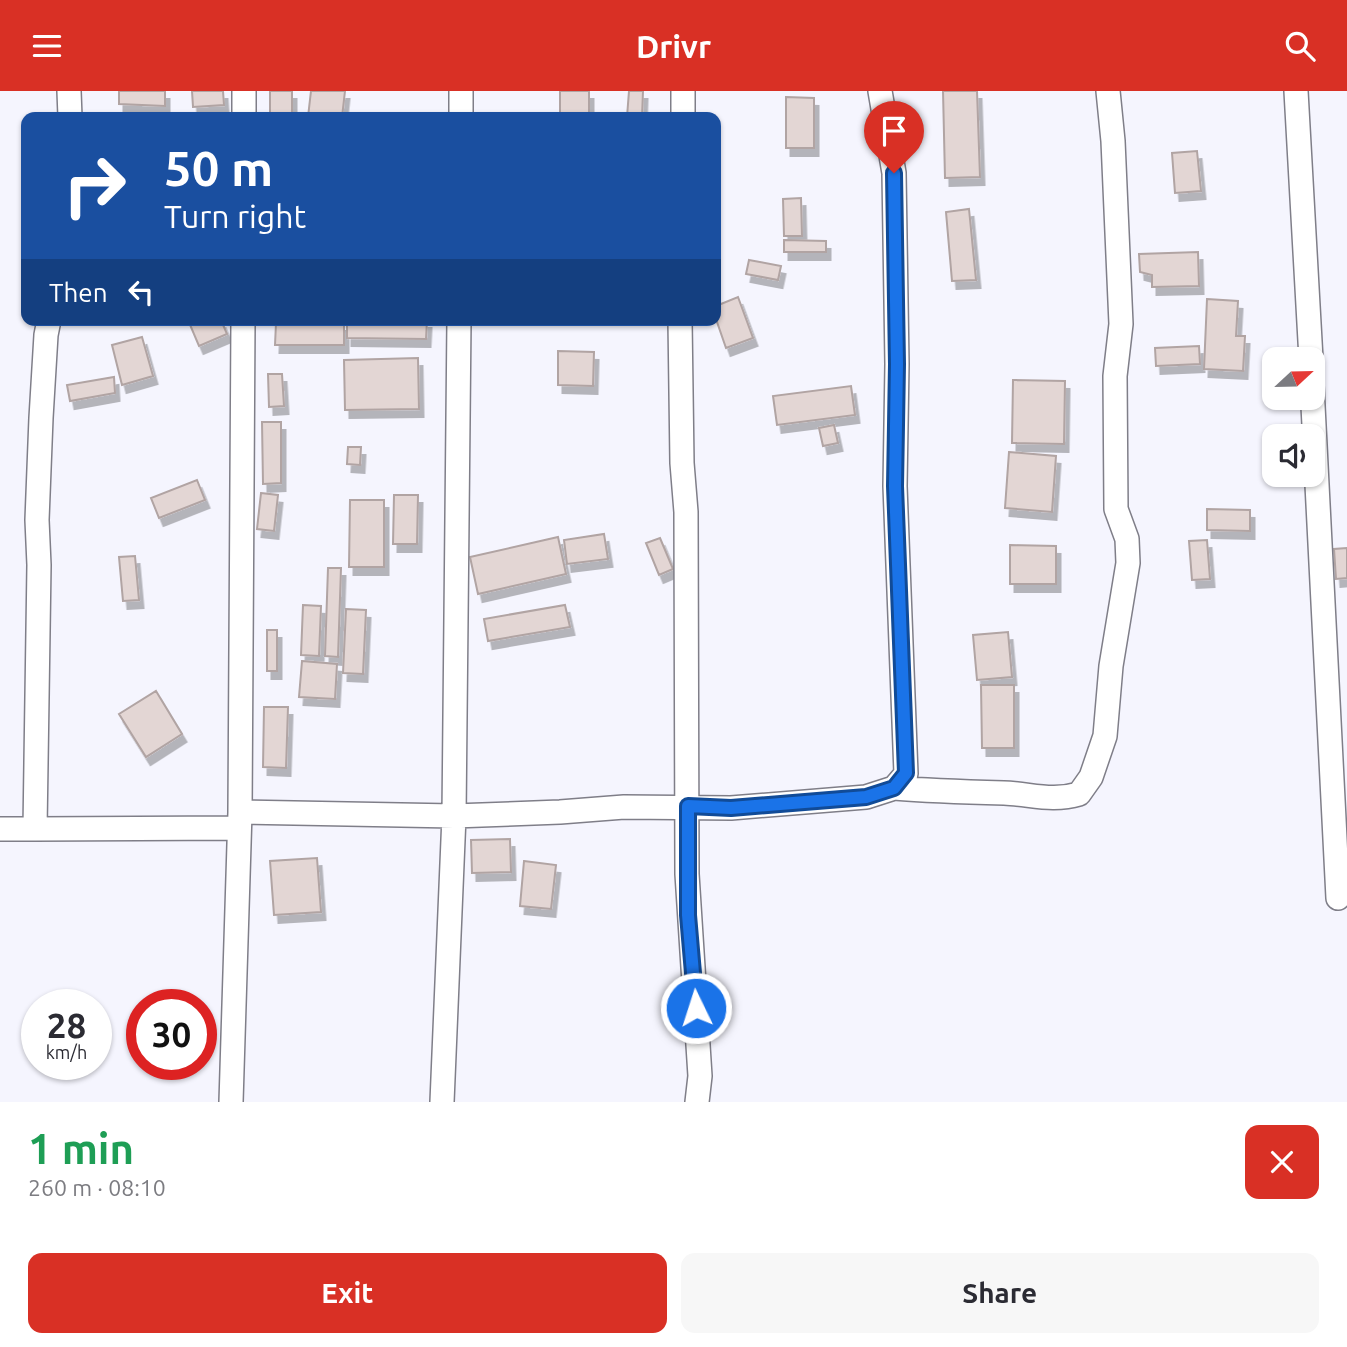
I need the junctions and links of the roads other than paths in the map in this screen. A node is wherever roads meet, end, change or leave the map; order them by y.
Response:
1 (69, 91) edge
2 (244, 91) edge
3 (461, 91) edge
4 (683, 91) edge
5 (880, 91) edge
6 (1108, 91) edge
7 (1296, 91) edge
8 (70, 112) edge
9 (244, 112) edge
10 (461, 112) edge
11 (684, 112) edge
12 (48, 326) edge
13 (243, 326) edge
14 (459, 326) edge
15 (680, 326) edge
16 (1310, 347) edge
17 (1313, 410) edge
18 (894, 788) junction
19 (688, 806) junction
20 (453, 816) junction
21 (239, 820) junction
22 (0, 828) edge
23 (35, 829) junction
24 (1338, 898) dead end
25 (231, 1102) edge
26 (442, 1102) edge
27 (697, 1102) edge

1 - 8 street
2 - 9 street
3 - 10 street
4 - 11 street
5 - 18 street
6 - 18 street
7 - 16 street
12 - 23 street
13 - 21 street
14 - 20 street
15 - 19 street
17 - 24 street
18 - 19 street
19 - 20 street
19 - 27 street
20 - 21 street
20 - 26 street
21 - 23 street
21 - 25 street
22 - 23 street

